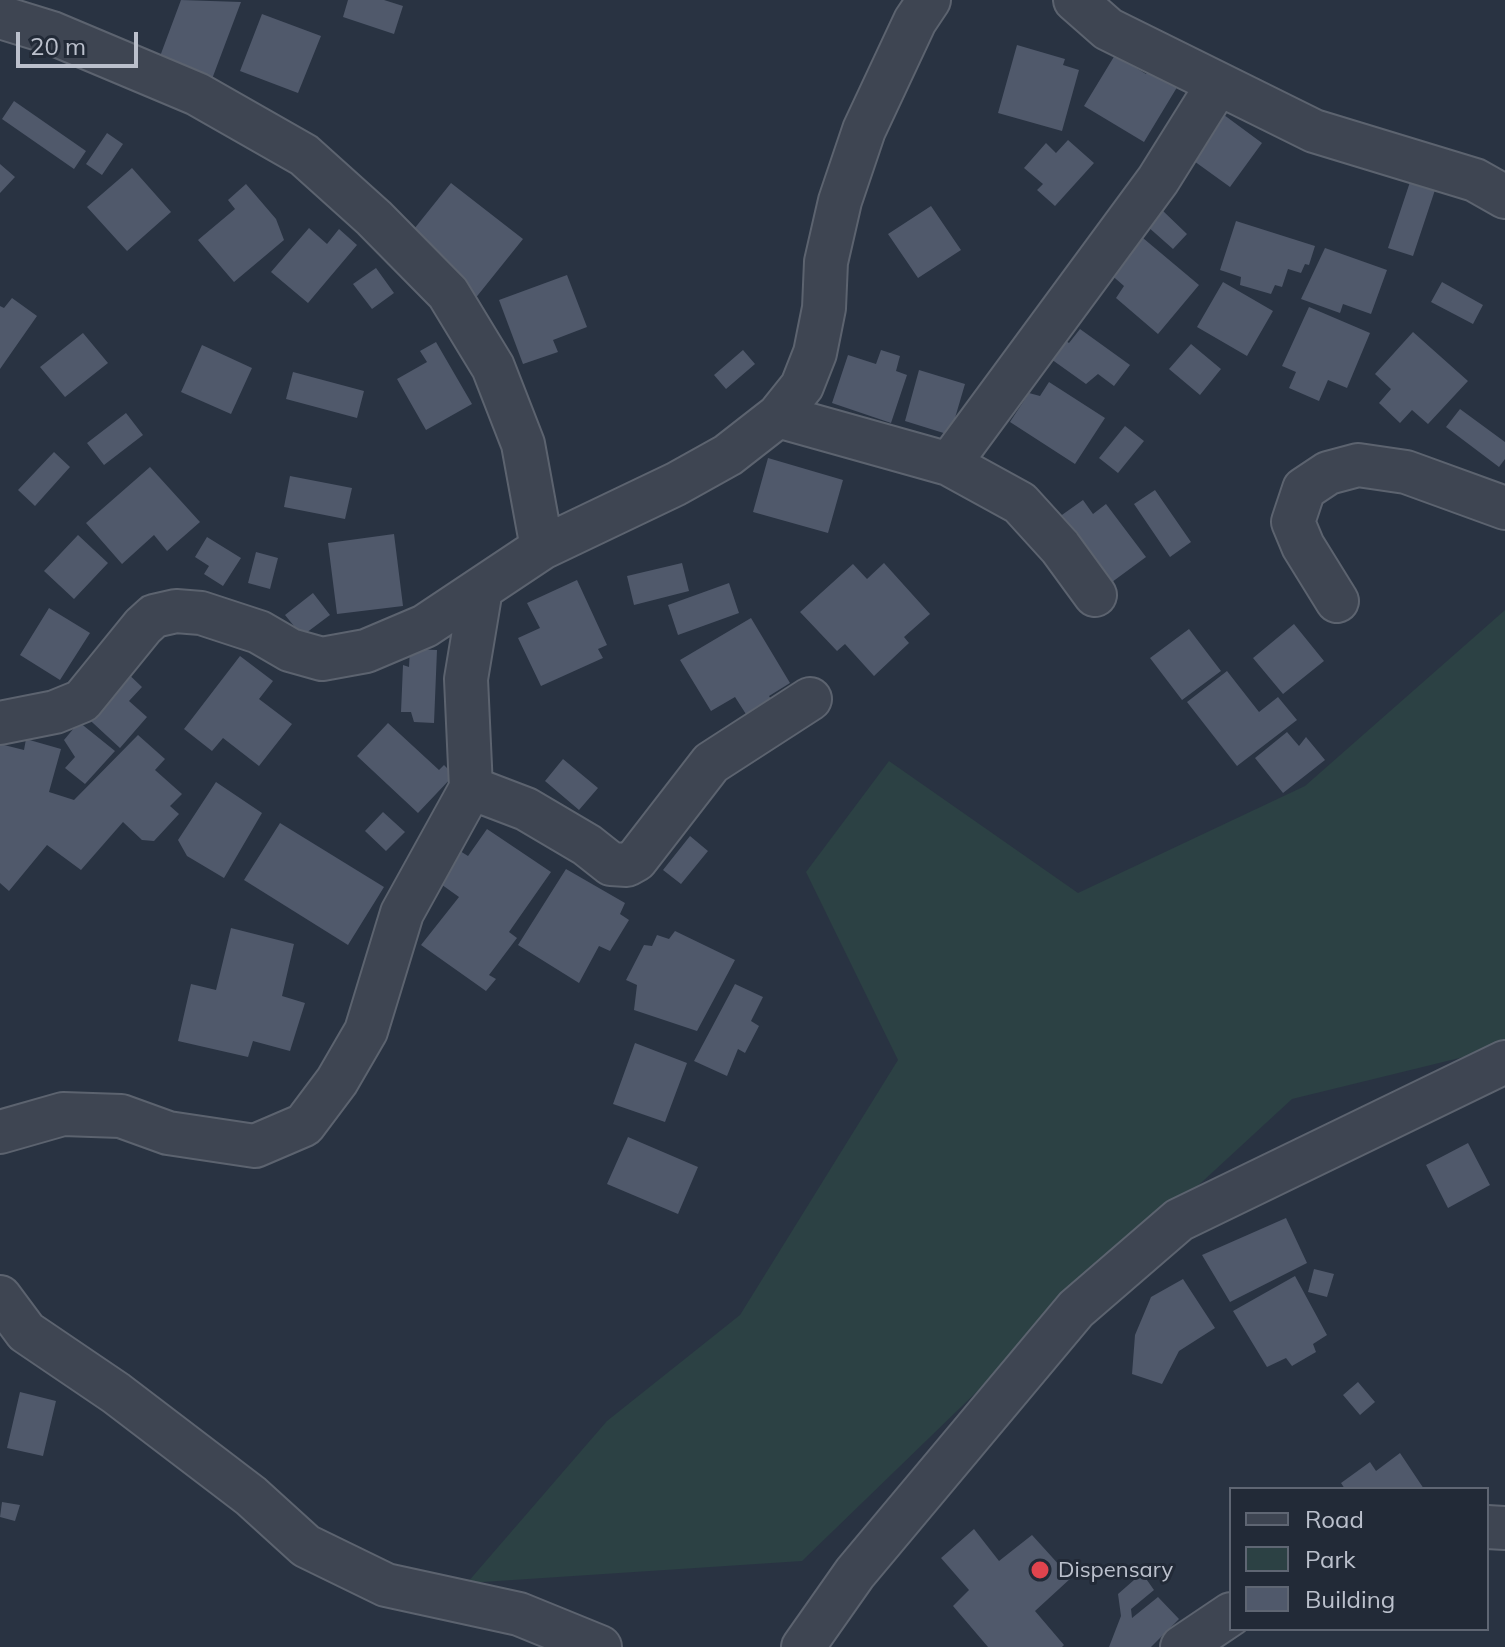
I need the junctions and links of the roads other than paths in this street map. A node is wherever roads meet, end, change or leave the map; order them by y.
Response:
1 (929, 0) edge
2 (1075, 0) edge
3 (0, 17) edge
4 (1218, 84) junction
5 (1505, 197) edge
6 (778, 416) junction
7 (949, 464) junction
8 (1505, 508) edge
9 (542, 548) junction
10 (481, 589) junction
11 (1095, 595) dead end
12 (1337, 601) dead end
13 (810, 699) dead end
14 (0, 723) edge
15 (471, 788) junction
16 (1505, 1062) edge
17 (0, 1132) edge
18 (0, 1297) edge
19 (1229, 1615) edge
20 (600, 1647) edge
21 (803, 1647) edge
22 (1182, 1647) edge

1 - 6 street
2 - 4 street
3 - 9 street
4 - 5 street
4 - 7 street
6 - 7 street
6 - 9 street
7 - 11 street
8 - 12 street
9 - 10 street
10 - 14 street
10 - 15 street
13 - 15 street
15 - 17 street
16 - 21 street
18 - 20 street
19 - 22 street

